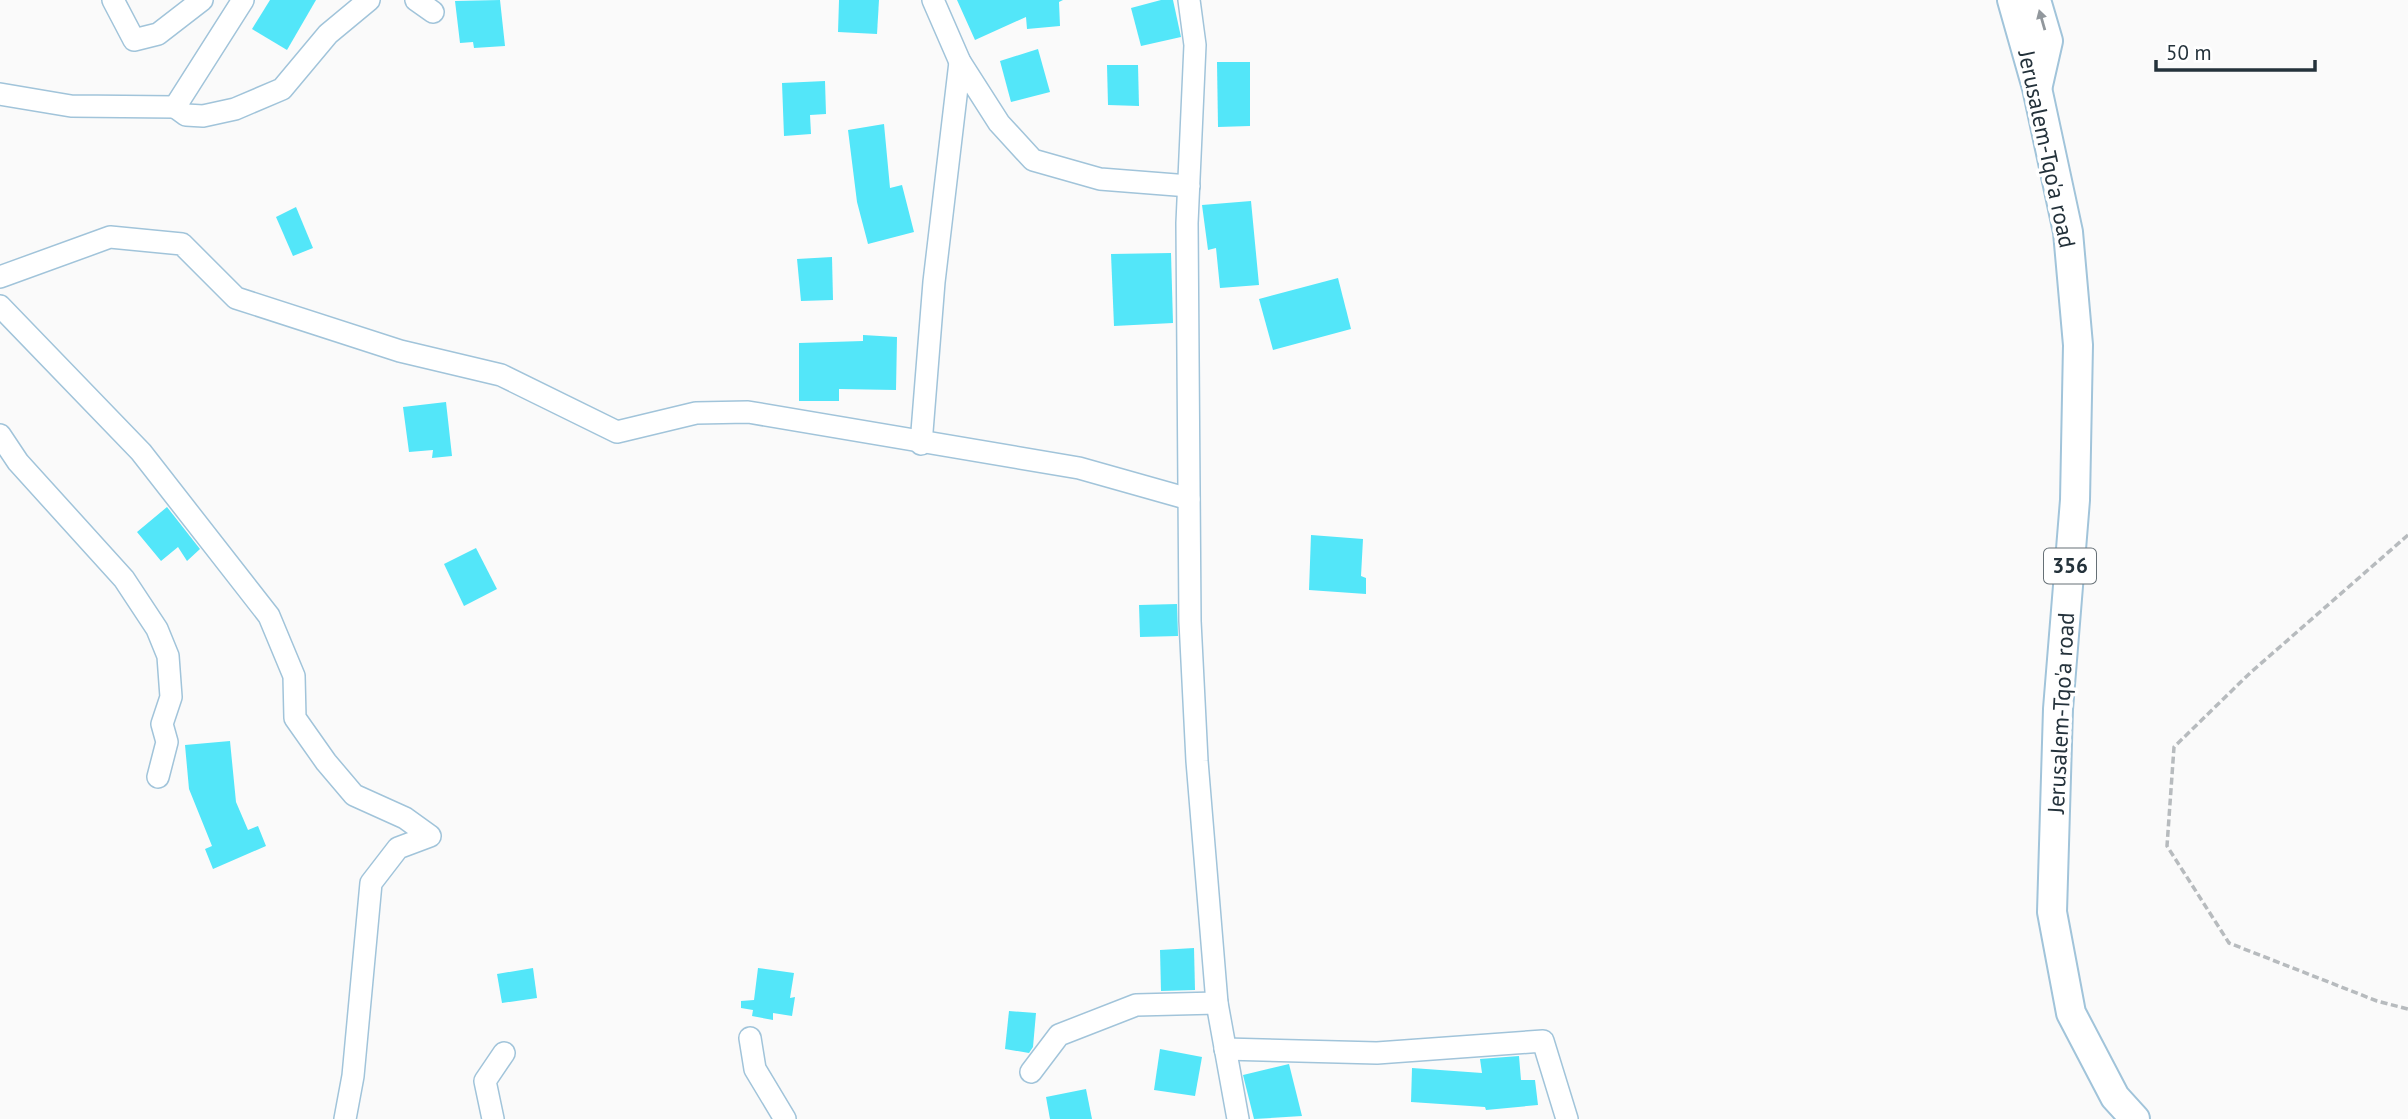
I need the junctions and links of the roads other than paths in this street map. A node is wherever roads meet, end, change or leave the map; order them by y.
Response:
1 (113, 0) edge
2 (202, 0) edge
3 (243, 0) edge
4 (369, 0) edge
5 (933, 0) edge
6 (1189, 0) edge
7 (2012, 0) edge
8 (2036, 0) edge
9 (960, 62) junction
10 (2037, 88) junction
11 (0, 94) edge
12 (175, 107) junction
13 (1189, 186) junction
14 (0, 277) edge
15 (0, 306) edge
16 (0, 435) edge
17 (921, 444) junction
18 (1189, 499) junction
19 (158, 777) dead end
20 (1217, 1003) junction
21 (750, 1038) dead end
22 (1225, 1049) junction
23 (504, 1053) dead end
24 (1031, 1072) dead end
25 (345, 1119) edge
26 (493, 1119) edge
27 (785, 1119) edge
28 (1238, 1119) edge
29 (1567, 1119) edge
30 (2135, 1119) edge

1 - 2 street
3 - 12 street
4 - 12 street
5 - 9 street
6 - 13 street
7 - 10 main road, Jerusalem-Tqo'a road / 356
10 -> 8 main road
9 - 13 street
9 - 17 street
10 - 30 main road, Jerusalem-Tqo'a road / 356
11 - 12 street
13 - 18 street
14 - 17 street
15 - 25 street
16 - 19 street
17 - 18 street
18 - 20 street
20 - 22 street
20 - 24 street
21 - 27 street
22 - 28 street
22 - 29 street
23 - 26 street

